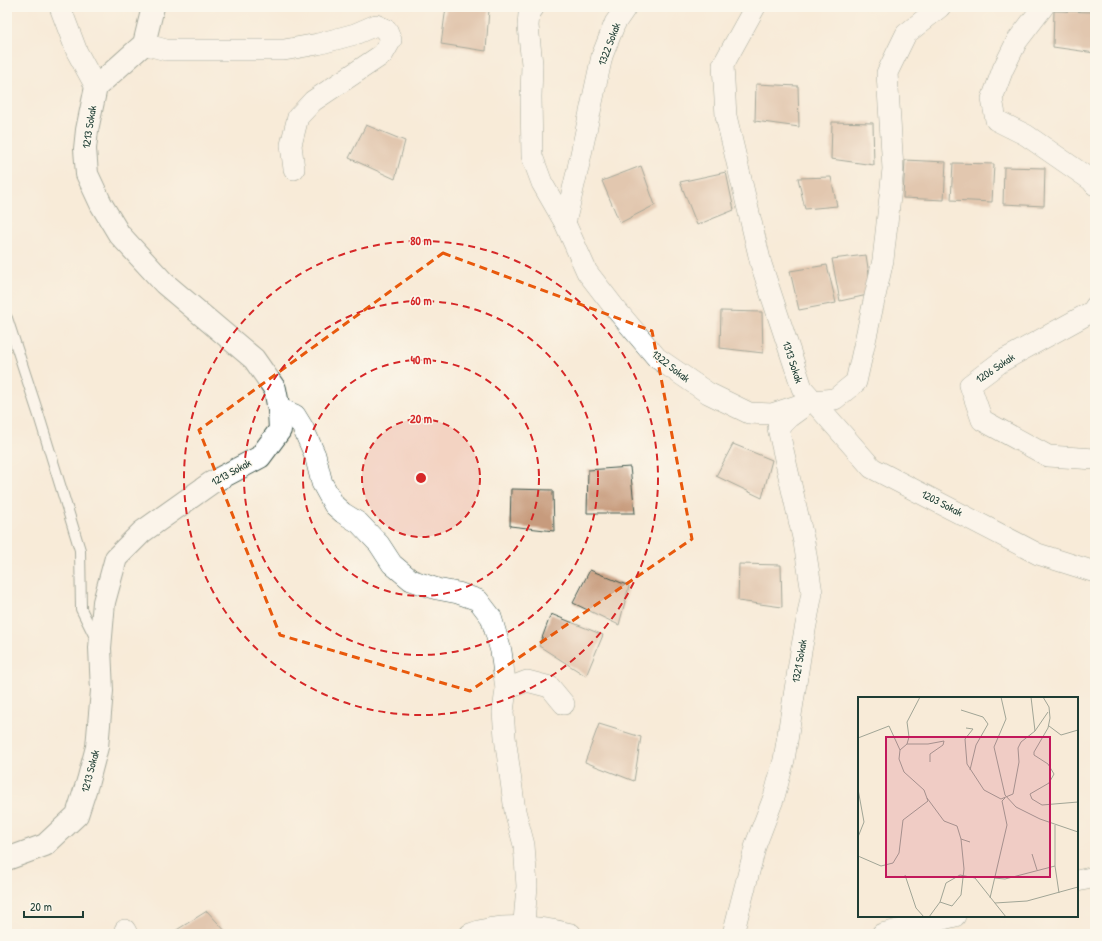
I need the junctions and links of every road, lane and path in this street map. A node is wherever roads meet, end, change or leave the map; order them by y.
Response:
1 (60, 7) edge
2 (153, 7) edge
3 (534, 7) edge
4 (626, 7) edge
5 (755, 7) edge
6 (940, 7) edge
7 (1043, 7) edge
8 (144, 44) junction
9 (96, 88) junction
10 (294, 169) dead end
11 (1095, 185) edge
12 (565, 223) junction
13 (1095, 307) edge
14 (7, 318) edge
15 (812, 401) junction
16 (279, 408) junction
17 (1095, 459) edge
18 (1095, 572) edge
19 (100, 648) junction
20 (506, 689) junction
21 (564, 704) dead end
22 (7, 859) edge
23 (1095, 877) edge
24 (1078, 881) edge
25 (951, 917) edge
26 (524, 931) edge
27 (470, 934) edge
28 (571, 934) edge
29 (733, 934) edge
30 (882, 934) edge

1 - 9 street
2 - 8 street
3 - 12 street, 1322 Sokak
4 - 12 street, 1322 Sokak
5 - 15 street, 1313 Sokak
6 - 15 street
7 - 11 street
8 - 9 street
8 - 10 street
9 - 16 street, 1213 Sokak
12 - 15 street, 1322 Sokak
13 - 17 street, 1206 Sokak
14 - 19 lane
15 - 18 street, 1203 Sokak
15 - 29 street, 1321 Sokak
16 - 19 street, 1213 Sokak
16 - 20 street
19 - 22 street, 1213 Sokak
20 - 21 street
20 - 26 street
23 - 24 street
25 - 30 street
26 - 27 street
26 - 28 street

